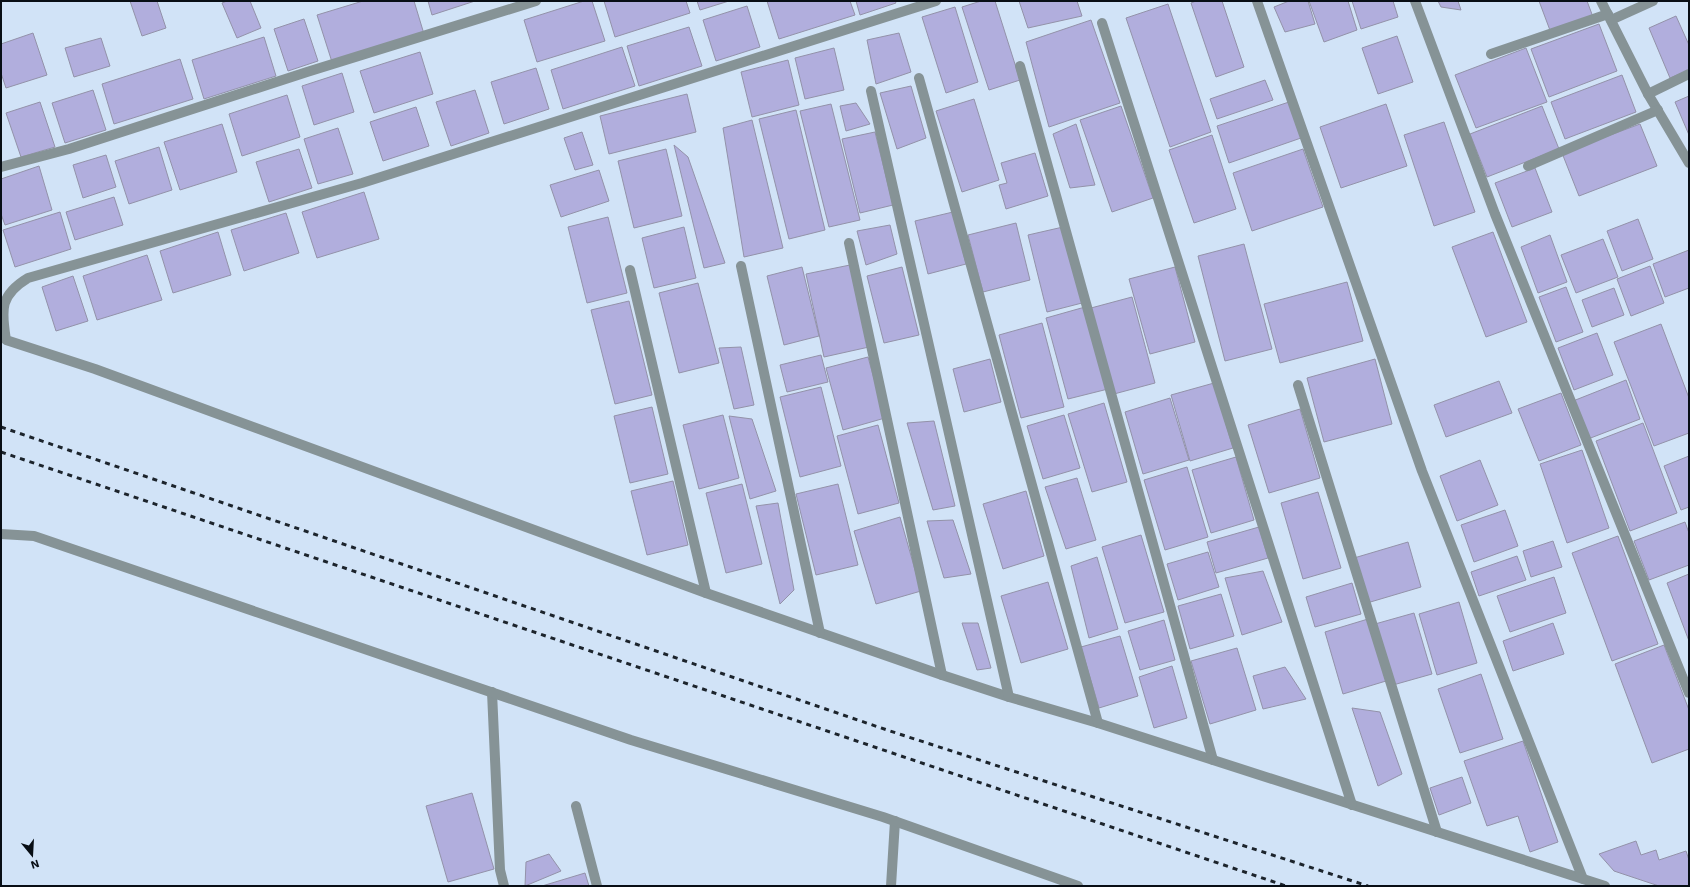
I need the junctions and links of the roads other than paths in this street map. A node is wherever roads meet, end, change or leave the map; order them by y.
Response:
1 (536, 1) edge
2 (936, 1) edge
3 (1257, 1) edge
4 (1415, 1) edge
5 (1601, 1) edge
6 (1652, 1) edge
7 (1609, 17) junction
8 (1102, 23) dead end
9 (1491, 54) dead end
10 (1020, 66) dead end
11 (1689, 74) edge
12 (919, 78) dead end
13 (871, 92) dead end
14 (1648, 94) junction
15 (1658, 110) junction
16 (1689, 163) edge
17 (1528, 166) dead end
18 (1, 167) edge
19 (849, 243) dead end
20 (741, 266) dead end
21 (630, 270) dead end
22 (4, 340) edge
23 (1298, 385) dead end
24 (1, 534) edge
25 (706, 593) junction
26 (820, 633) junction
27 (942, 674) junction
28 (492, 692) junction
29 (1689, 693) edge
30 (1009, 697) junction
31 (1098, 723) junction
32 (1213, 760) junction
33 (1352, 805) junction
34 (576, 806) dead end
35 (895, 821) junction
36 (1437, 832) junction
37 (1583, 879) junction
38 (504, 886) edge
39 (597, 886) edge
40 (891, 886) edge
41 (1078, 886) edge
42 (1606, 886) edge

1 - 18 street
2 - 22 street
3 - 37 street
4 - 29 street
5 - 7 street
6 - 7 street
7 - 9 street
7 - 14 street
8 - 33 street
10 - 32 street
11 - 14 street
12 - 31 street
13 - 30 street
14 - 15 street
15 - 16 street
15 - 17 street
19 - 27 street
20 - 26 street
21 - 25 street
22 - 25 street
23 - 36 street
24 - 28 street
25 - 26 street
26 - 27 street
27 - 30 street
28 - 35 street
28 - 38 street
30 - 31 street
31 - 32 street
32 - 33 street
33 - 36 street
34 - 39 street
35 - 40 street
35 - 41 street
36 - 37 street
37 - 42 street

